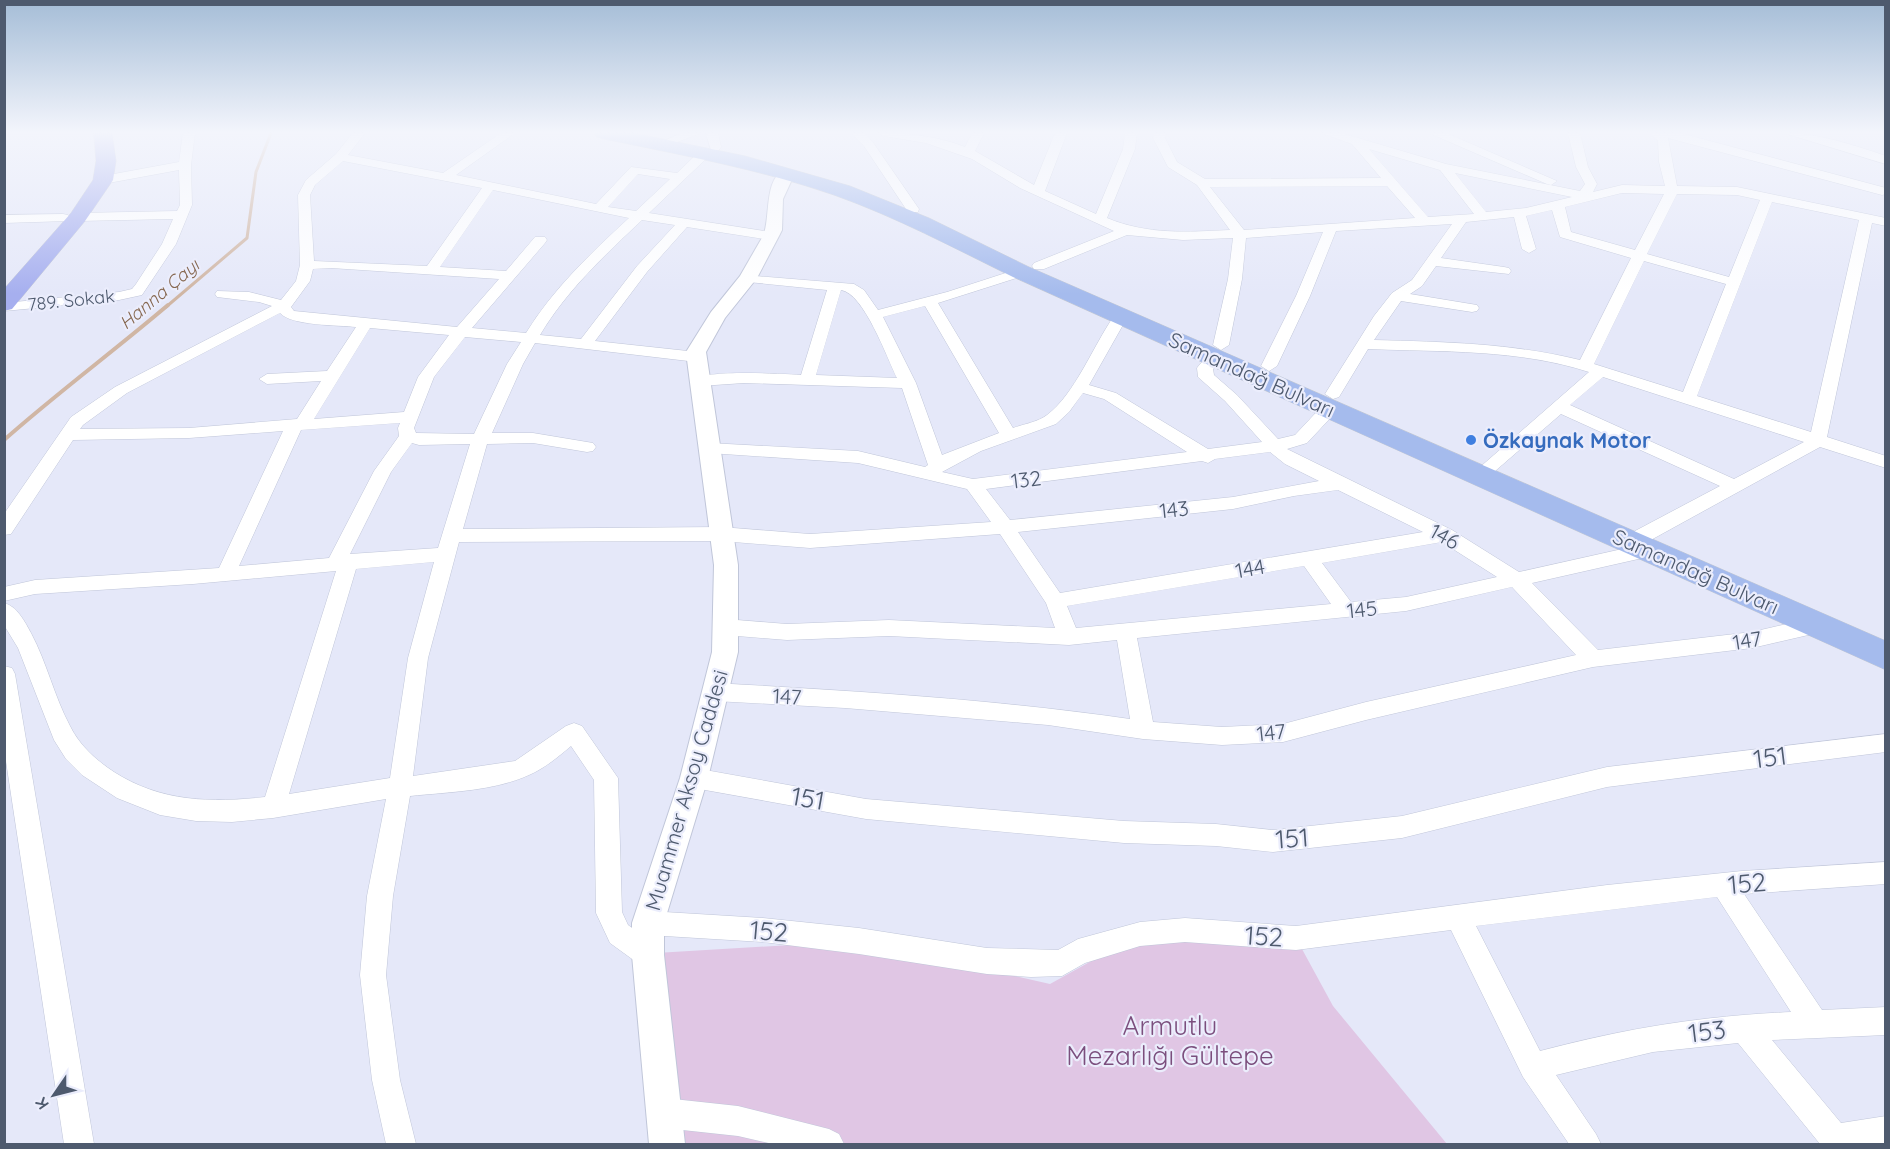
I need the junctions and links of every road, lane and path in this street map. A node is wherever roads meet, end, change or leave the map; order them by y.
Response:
1 (83, 187) edge
2 (97, 187) edge
3 (187, 187) edge
4 (308, 187) edge
5 (489, 187) edge
6 (498, 187) edge
7 (619, 187) edge
8 (670, 187) edge
9 (780, 187) edge
10 (828, 187) edge
11 (854, 187) edge
12 (898, 187) edge
13 (1028, 187) edge
14 (1041, 187) edge
15 (1114, 187) edge
16 (1204, 187) edge
17 (1393, 187) edge
18 (1459, 187) edge
19 (1539, 187) edge
20 (1562, 187) edge
21 (1589, 187) edge
22 (1671, 187) edge
23 (1861, 187) edge
24 (1672, 190) junction
25 (1038, 192) junction
26 (1884, 193) edge
27 (1584, 196) junction
28 (1768, 196) junction
29 (1558, 206) junction
30 (600, 208) junction
31 (913, 209) junction
32 (1519, 213) junction
33 (182, 215) junction
34 (640, 216) junction
35 (1483, 217) junction
36 (71, 218) junction
37 (4, 219) edge
38 (1462, 219) junction
39 (1866, 219) junction
40 (1100, 220) junction
41 (1425, 222) junction
42 (1886, 222) edge
43 (684, 223) junction
44 (1332, 226) junction
45 (1126, 231) junction
46 (1240, 234) junction
47 (771, 236) junction
48 (540, 240) dead end
49 (1529, 249) dead end
50 (1638, 256) junction
51 (1432, 261) junction
52 (307, 265) junction
53 (1030, 269) junction
54 (430, 271) junction
55 (1504, 271) dead end
56 (508, 275) junction
57 (748, 278) junction
58 (1732, 282) junction
59 (4, 286) edge
60 (835, 286) junction
61 (222, 294) dead end
62 (1397, 296) junction
63 (929, 301) junction
64 (4, 306) edge
65 (284, 306) junction
66 (1472, 308) dead end
67 (874, 315) junction
68 (1121, 316) junction
69 (365, 324) junction
70 (459, 333) junction
71 (530, 338) junction
72 (585, 344) junction
73 (1365, 344) junction
74 (1219, 351) junction
75 (1269, 366) junction
76 (1593, 368) junction
77 (698, 369) junction
78 (331, 376) junction
79 (267, 379) dead end
80 (807, 380) junction
81 (908, 383) junction
82 (1078, 387) junction
83 (1688, 399) junction
84 (1332, 401) junction
85 (1560, 407) junction
86 (409, 417) junction
87 (299, 423) junction
88 (68, 435) junction
89 (408, 436) junction
90 (1009, 436) junction
91 (480, 440) junction
92 (1818, 441) junction
93 (1274, 446) junction
94 (586, 447) dead end
95 (710, 448) junction
96 (1209, 457) junction
97 (1886, 462) edge
98 (1488, 468) junction
99 (932, 469) junction
100 (1342, 484) junction
101 (973, 485) junction
102 (1734, 486) junction
103 (1005, 527) junction
104 (4, 530) edge
105 (721, 534) junction
106 (1445, 535) junction
107 (1645, 543) junction
108 (448, 545) junction
109 (1308, 557) junction
110 (342, 562) junction
111 (226, 573) junction
112 (1517, 580) junction
113 (4, 594) edge
114 (1055, 601) junction
115 (4, 610) edge
116 (1346, 610) junction
117 (1817, 625) junction
118 (725, 627) junction
119 (1126, 633) junction
120 (1069, 637) junction
121 (1886, 645) edge
122 (1886, 656) edge
123 (1593, 659) junction
124 (4, 674) edge
125 (715, 692) junction
126 (1143, 730) junction
127 (1886, 743) edge
128 (694, 778) junction
129 (400, 788) junction
130 (273, 808) junction
131 (1886, 873) edge
132 (1724, 885) junction
133 (1458, 918) junction
134 (648, 923) junction
135 (648, 955) junction
136 (1886, 1021) edge
137 (1816, 1024) junction
138 (1743, 1027) junction
139 (1533, 1067) junction
140 (664, 1113) junction
141 (1886, 1131) edge
142 (1837, 1142) edge
143 (79, 1144) edge
144 (401, 1144) edge
145 (667, 1144) edge
146 (829, 1144) edge
147 (1586, 1144) edge

1 - 36 main road
2 - 36 main road
3 - 33 street
4 - 52 street
5 - 54 street
6 - 30 street
7 - 30 street
8 - 34 street
9 - 47 street
10 - 53 highway, Samandağ Bulvarı
11 - 31 highway, Samandağ Bulvarı
12 - 31 street
13 - 25 street
14 - 25 street
15 - 40 street
16 - 46 street
17 - 41 street
18 - 35 street
19 - 27 street
20 - 27 street
21 - 27 street
22 - 24 street
23 - 26 street
24 - 27 street
24 - 28 street
24 - 50 street
25 - 40 street
27 - 29 street
28 - 39 street
28 - 58 street
29 - 32 street
29 - 50 street
30 - 34 street
31 - 53 highway, Samandağ Bulvarı
32 - 35 street
32 - 49 street
33 - 36 street
33 - 64 street, 789. Sokak
34 - 43 street
34 - 71 street
35 - 38 street
36 - 37 street
36 - 59 main road
36 - 64 main road
38 - 41 street
38 - 51 street, 132
39 - 42 street
39 - 92 street
40 - 45 street
41 - 44 street
43 - 47 street
43 - 72 street
44 - 46 street
44 - 75 street
45 - 46 street
45 - 53 street
46 - 74 street
47 - 57 street
48 - 56 street
50 - 58 street
50 - 76 street
51 - 55 street
51 - 62 street, 132
52 - 54 street
52 - 65 street
53 - 63 street
53 - 68 highway, Samandağ Bulvarı
53 - 74 highway, Samandağ Bulvarı
54 - 56 street
56 - 70 street
57 - 60 street
57 - 77 street
58 - 83 street
60 - 67 street
60 - 80 street
61 - 65 street
62 - 66 street
62 - 73 street, 132
63 - 67 street
63 - 90 street
65 - 69 street
65 - 88 street
67 - 81 street
68 - 74 highway, Samandağ Bulvarı
68 - 82 street
69 - 70 street
69 - 78 street
70 - 71 street
70 - 86 street
71 - 72 street
71 - 91 street
72 - 77 street
73 - 76 street
73 - 84 street, 132
74 - 75 highway, Samandağ Bulvarı
74 - 84 highway, Samandağ Bulvarı
74 - 93 street, 146
75 - 84 highway, Samandağ Bulvarı
76 - 83 street
76 - 85 street
77 - 80 street
77 - 95 street, Muammer Aksoy Caddesi
78 - 79 street
78 - 87 street
80 - 81 street
81 - 99 street
82 - 90 street
82 - 96 street
83 - 92 street
84 - 93 street, 132
84 - 98 highway, Samandağ Bulvarı
84 - 107 highway, Samandağ Bulvarı
85 - 98 street
85 - 102 street
86 - 87 street
86 - 89 street
87 - 88 street
87 - 111 street
88 - 104 street
89 - 91 street
89 - 110 street
90 - 99 street
91 - 94 street
91 - 108 street
92 - 97 street
92 - 102 street, 145
93 - 96 street, 132
93 - 100 street, 146
95 - 99 street, 132
95 - 105 street, Muammer Aksoy Caddesi
96 - 101 street, 132
98 - 107 highway, Samandağ Bulvarı
99 - 101 street, 132
100 - 103 street, 143
100 - 106 street, 146
101 - 103 street
102 - 107 street, 145
103 - 105 street, 143
103 - 114 street
105 - 108 street, 143
105 - 118 street, Muammer Aksoy Caddesi
106 - 109 street, 144
106 - 112 street, 146
107 - 112 street, 145
107 - 117 highway, Samandağ Bulvarı
107 - 121 highway, Samandağ Bulvarı
108 - 110 street, 143
108 - 129 street
109 - 114 street, 144
109 - 116 street
110 - 111 street, 143
110 - 130 street
111 - 113 street, 143
112 - 116 street, 145
112 - 123 street, 146
114 - 120 street
115 - 130 street
116 - 119 street, 145
117 - 122 highway, Samandağ Bulvarı
117 - 123 street, 147
118 - 120 street, 145
118 - 125 street, Muammer Aksoy Caddesi
119 - 120 street, 145
119 - 126 street
123 - 126 street, 147
124 - 143 street
125 - 126 street, 147
125 - 128 street, Muammer Aksoy Caddesi
127 - 128 street, 151
128 - 134 street, Muammer Aksoy Caddesi
129 - 130 street
129 - 135 street
129 - 144 street
131 - 132 street, 152
132 - 133 street, 152
132 - 137 street
133 - 134 street, 152
133 - 139 street
134 - 135 street, Muammer Aksoy Caddesi
135 - 140 street, Muammer Aksoy Caddesi
136 - 137 street, 153
137 - 138 street, 153
138 - 139 street, 153
138 - 142 street
139 - 147 street
140 - 145 street, Muammer Aksoy Caddesi
140 - 146 street
141 - 142 street

